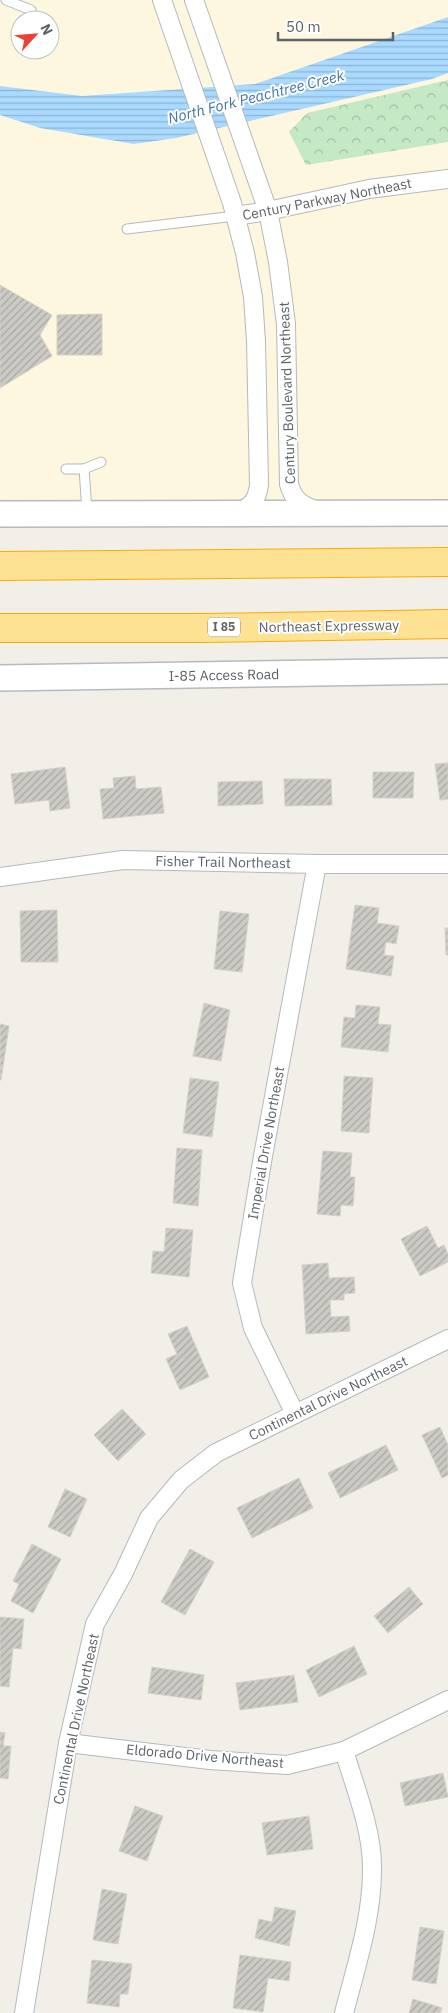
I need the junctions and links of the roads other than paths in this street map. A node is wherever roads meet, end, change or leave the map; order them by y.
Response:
1 (6, 0) edge
2 (162, 0) edge
3 (194, 0) edge
4 (31, 10) dead end
5 (448, 178) edge
6 (268, 211) junction
7 (235, 216) junction
8 (127, 229) dead end
9 (101, 462) dead end
10 (66, 469) dead end
11 (84, 469) junction
12 (321, 512) junction
13 (448, 512) edge
14 (235, 513) junction
15 (0, 514) edge
16 (88, 514) junction
17 (448, 562) edge
18 (0, 566) edge
19 (448, 624) edge
20 (0, 628) edge
21 (448, 671) edge
22 (0, 678) edge
23 (317, 864) junction
24 (448, 864) edge
25 (0, 877) edge
26 (448, 1339) edge
27 (295, 1414) junction
28 (448, 1700) edge
29 (68, 1743) junction
30 (344, 1751) junction
31 (24, 2013) edge
32 (344, 2013) edge

1 - 4 lane
2 - 7 street, Century Boulevard Northeast
3 - 6 street, Century Boulevard Northeast
5 - 6 street, Century Parkway Northeast
6 - 7 street, Century Parkway Northeast
6 - 12 street, Century Boulevard Northeast
7 - 8 lane
7 - 14 street, Century Boulevard Northeast
9 - 11 lane
10 - 11 lane
11 - 16 lane
12 - 13 main road
12 - 14 main road
14 - 16 main road
15 - 16 main road
17 - 18 highway
19 - 20 highway, Northeast Expressway / I 85
21 - 22 main road, I-85 Access Road
23 - 24 street, Fisher Trail Northeast
23 - 25 street, Fisher Trail Northeast
23 - 27 street, Imperial Drive Northeast
26 - 27 street, Continental Drive Northeast
27 - 29 street, Continental Drive Northeast
28 - 30 street, Eldorado Drive Northeast
29 - 30 street, Eldorado Drive Northeast
29 - 31 street, Continental Drive Northeast
30 - 32 street

